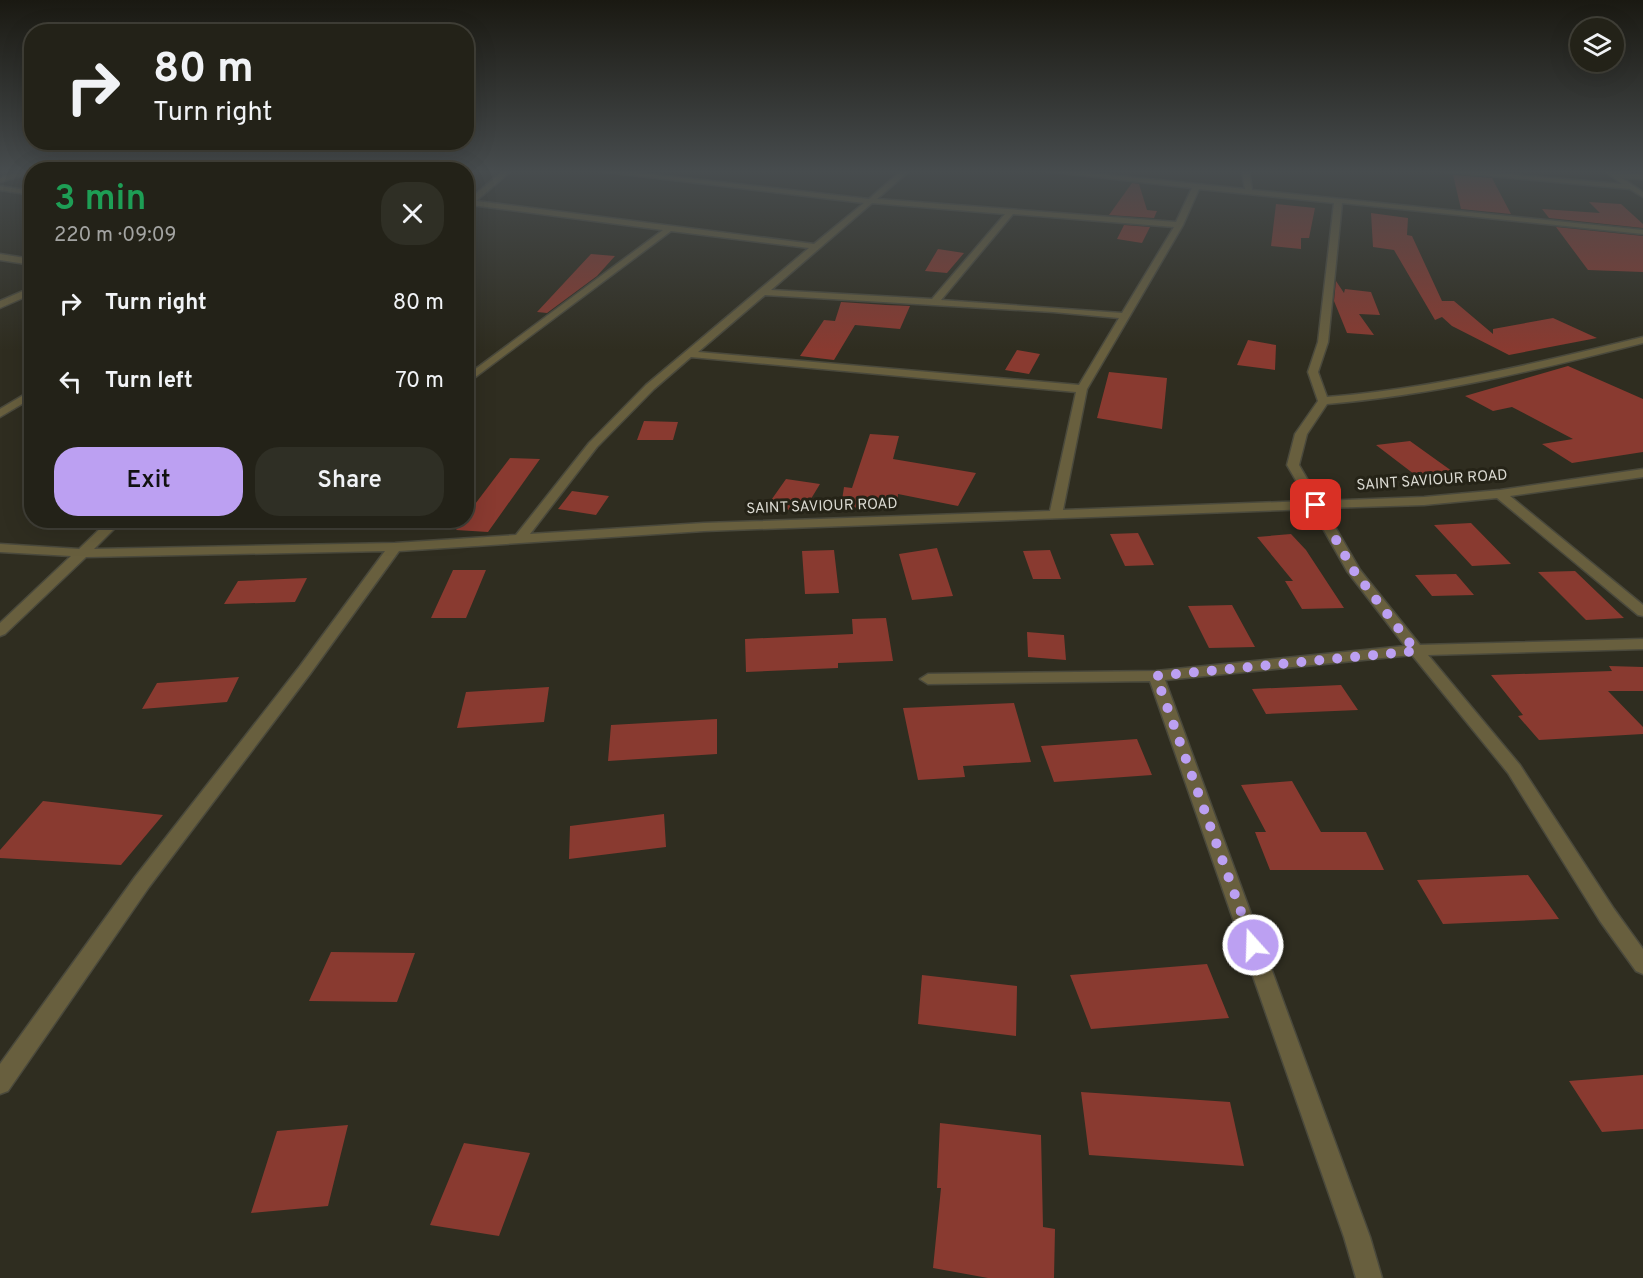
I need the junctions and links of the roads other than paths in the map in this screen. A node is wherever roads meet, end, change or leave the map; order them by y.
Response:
1 (666, 231) edge
2 (690, 231) edge
3 (836, 231) edge
4 (995, 231) edge
5 (1176, 231) edge
6 (1335, 231) edge
7 (817, 247) junction
8 (0, 257) edge
9 (24, 261) edge
10 (765, 292) junction
11 (24, 294) edge
12 (934, 302) junction
13 (0, 305) edge
14 (1124, 316) junction
15 (1643, 340) edge
16 (688, 354) junction
17 (474, 375) edge
18 (1082, 389) junction
19 (24, 398) edge
20 (1323, 401) junction
21 (0, 414) edge
22 (1643, 473) edge
23 (1500, 494) junction
24 (1316, 505) junction
25 (1056, 515) junction
26 (109, 528) edge
27 (519, 540) junction
28 (395, 547) junction
29 (0, 548) edge
30 (84, 553) junction
31 (1643, 612) edge
32 (0, 631) edge
33 (1643, 644) edge
34 (1416, 651) junction
35 (1156, 676) junction
36 (928, 679) dead end
37 (1643, 965) edge
38 (0, 1083) edge
39 (1369, 1278) edge

1 - 17 street
2 - 7 street
3 - 7 street
4 - 12 street
5 - 14 street
6 - 20 street
7 - 10 street
8 - 9 street
10 - 12 street
10 - 16 street
11 - 13 street
12 - 14 street
14 - 18 street
15 - 20 street
16 - 18 street
16 - 27 street
18 - 25 street
19 - 21 street
20 - 24 street
22 - 23 street, SAINT SAVIOUR ROAD
23 - 24 street, SAINT SAVIOUR ROAD
23 - 31 street
24 - 25 street, SAINT SAVIOUR ROAD
24 - 34 street
25 - 27 street, SAINT SAVIOUR ROAD
26 - 30 street
27 - 28 street, SAINT SAVIOUR ROAD
28 - 30 street, SAINT SAVIOUR ROAD
28 - 38 street
29 - 30 street, SAINT SAVIOUR ROAD
30 - 32 street
33 - 34 street
34 - 35 street
34 - 37 street
35 - 36 street
35 - 39 street

